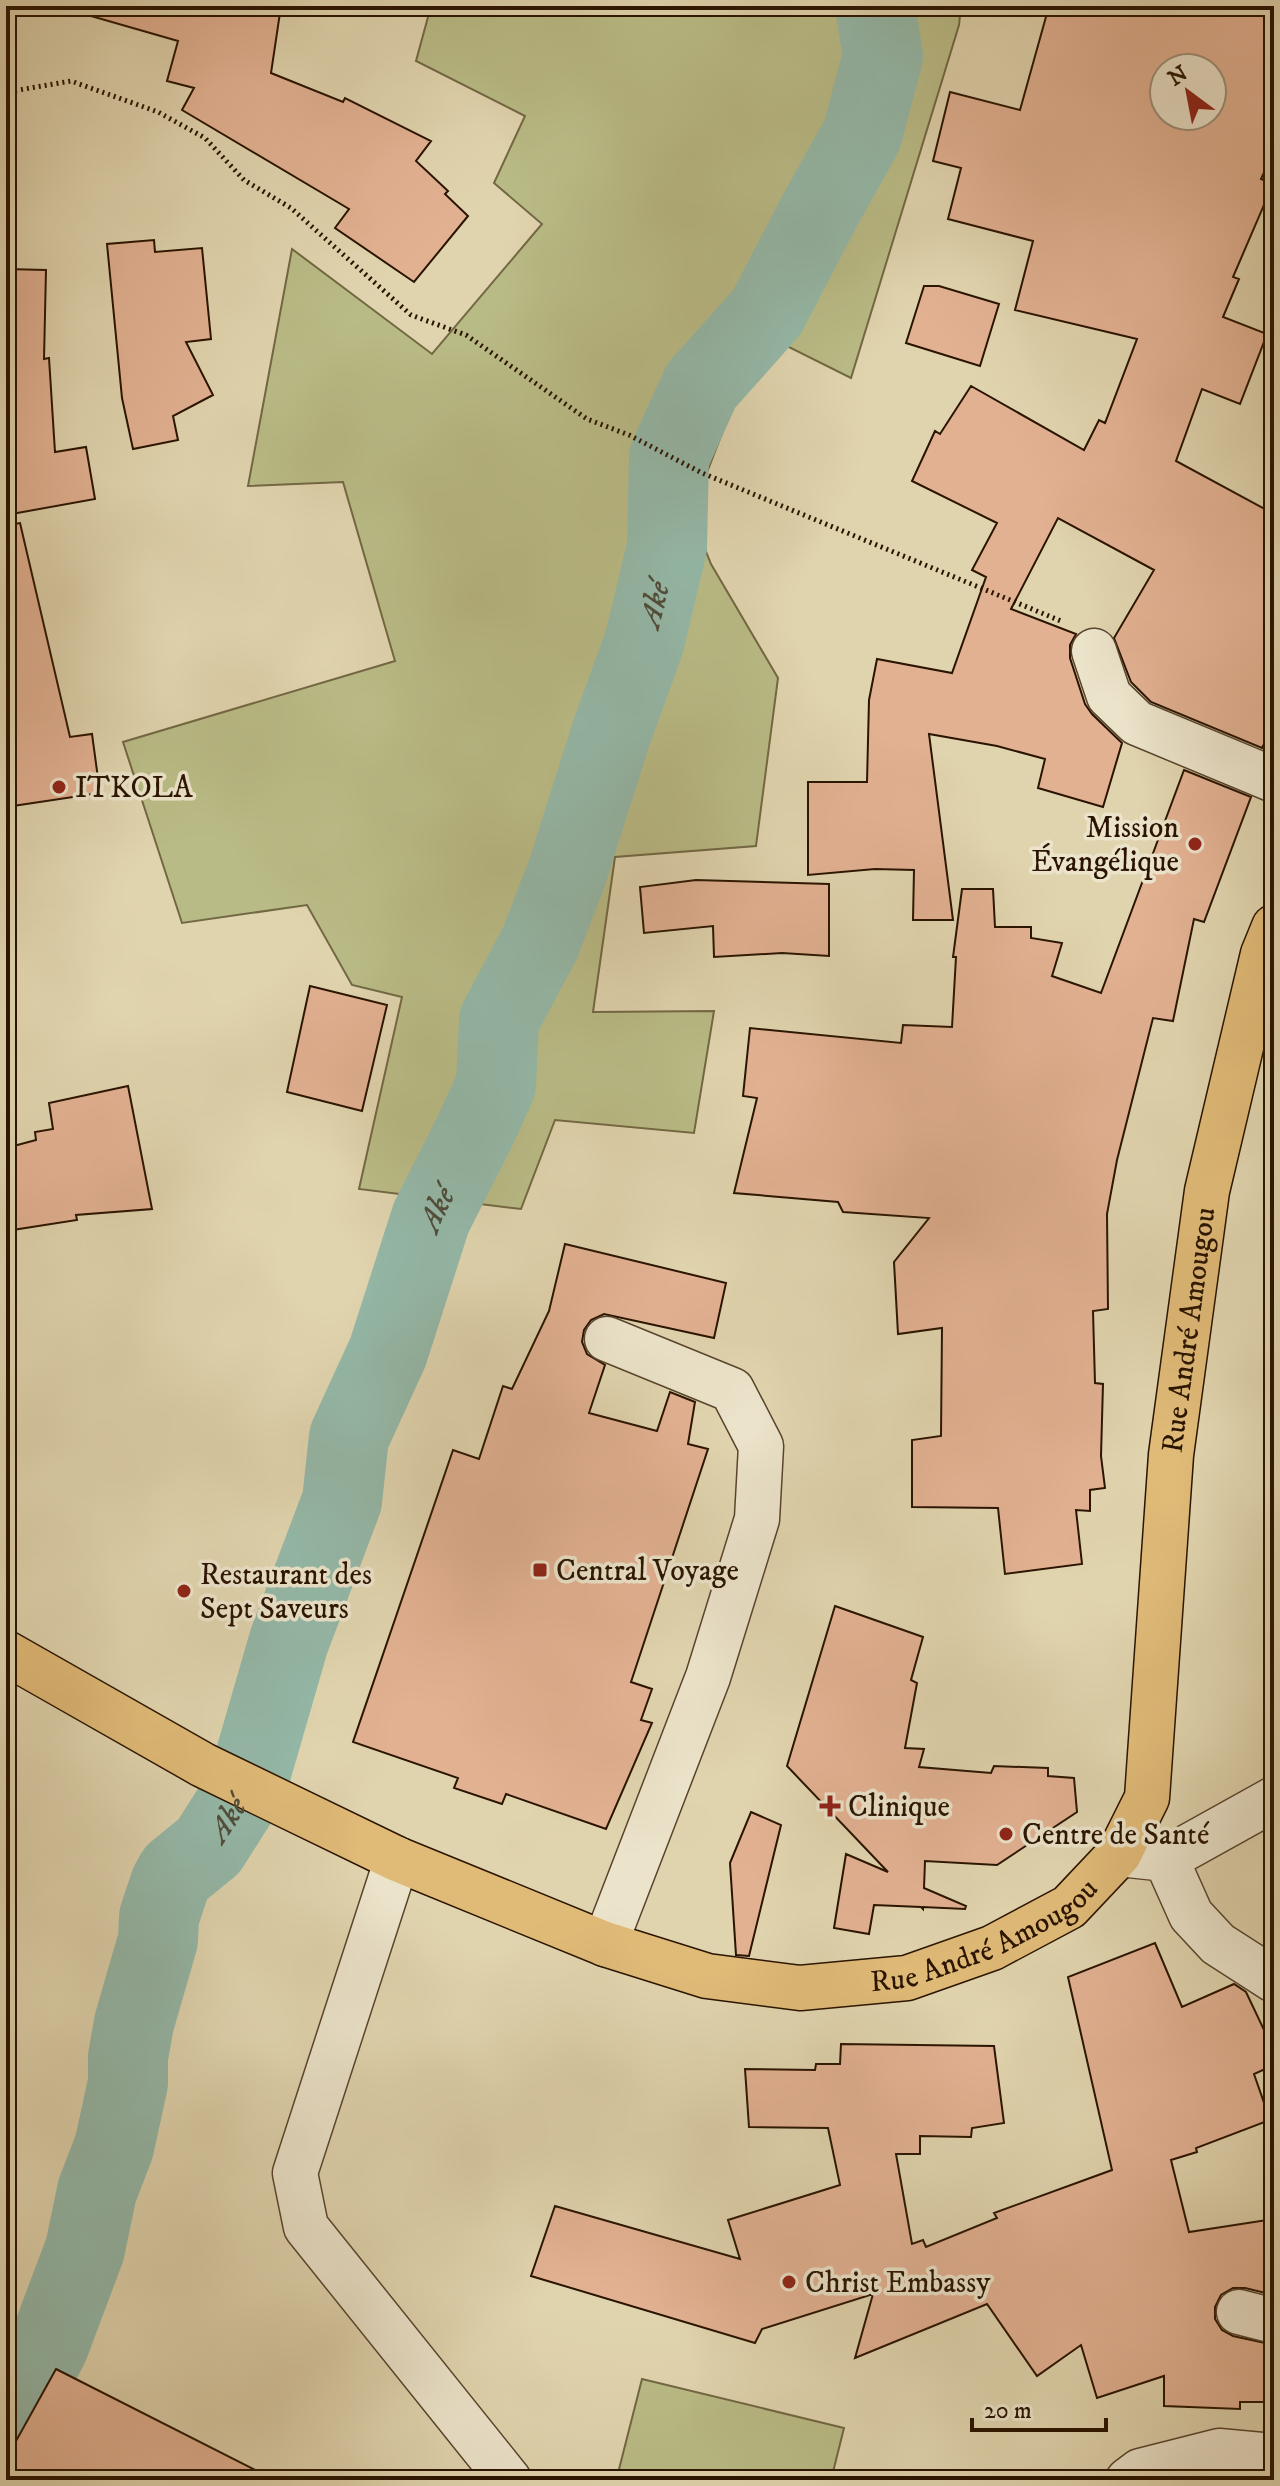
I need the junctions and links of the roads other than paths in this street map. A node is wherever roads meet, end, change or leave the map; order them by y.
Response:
1 (1094, 651) road end
2 (1274, 780) edge
3 (1274, 927) edge
4 (607, 1339) dead end
5 (6, 1653) edge
6 (1274, 1799) edge
7 (1119, 1854) junction
8 (397, 1859) junction
9 (1166, 1859) junction
10 (605, 1944) junction
11 (1274, 1980) edge
12 (1274, 2456) edge
13 (509, 2480) edge
14 (1128, 2480) edge

1 - 2 street
3 - 7 main road, Rue André Amougou
4 - 10 street
5 - 8 main road, Rue André Amougou
6 - 9 street
7 - 9 street
7 - 10 main road, Rue André Amougou
8 - 10 main road, Rue André Amougou
8 - 13 street
9 - 11 street
12 - 14 street

